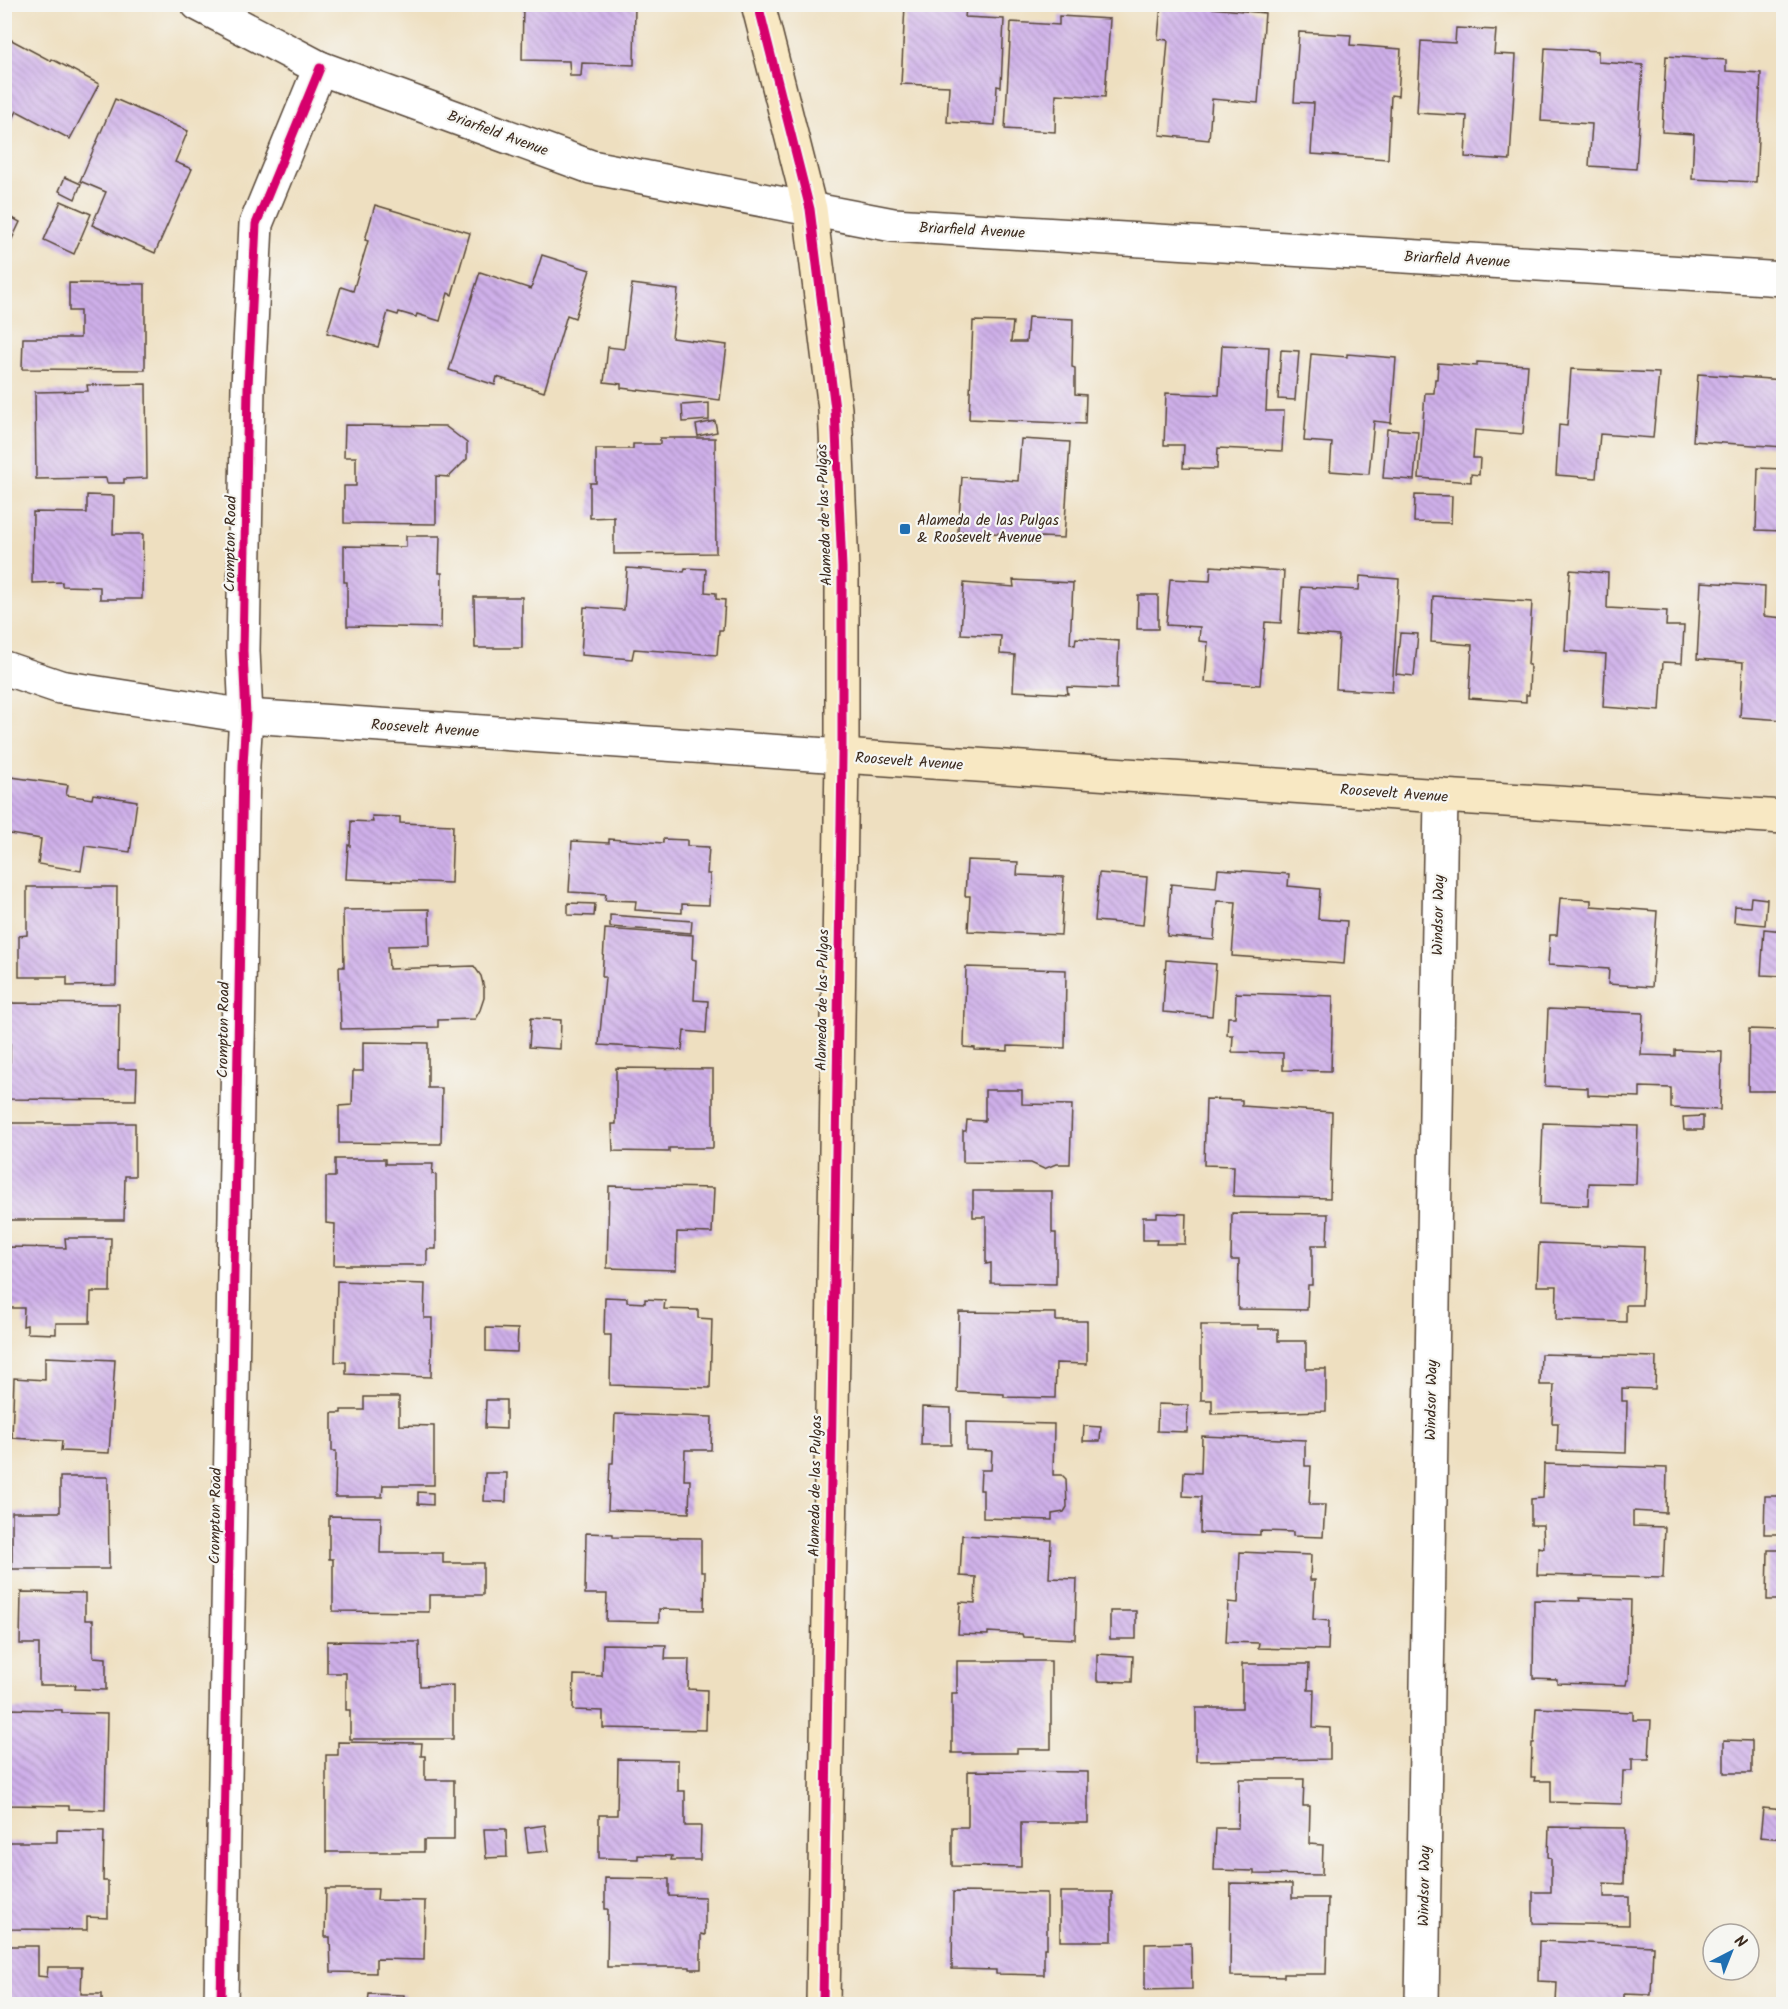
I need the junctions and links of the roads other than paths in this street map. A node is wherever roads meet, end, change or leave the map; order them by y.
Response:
1 (198, 4) edge
2 (758, 4) edge
3 (320, 68) junction
4 (810, 209) junction
5 (1784, 279) edge
6 (4, 668) edge
7 (246, 716) junction
8 (842, 756) junction
9 (1441, 796) junction
10 (1784, 817) edge
11 (221, 2004) edge
12 (823, 2004) edge
13 (1422, 2004) edge

1 - 3 street, Briarfield Avenue
2 - 4 main road, Alameda de las Pulgas
3 - 4 street, Briarfield Avenue
3 - 7 street, Crompton Road
4 - 5 street, Briarfield Avenue
4 - 8 main road, Alameda de las Pulgas
6 - 7 street, Roosevelt Avenue
7 - 8 street, Roosevelt Avenue
7 - 11 street, Crompton Road
8 - 9 main road, Roosevelt Avenue
8 - 12 main road, Alameda de las Pulgas
9 - 10 main road, Roosevelt Avenue
9 - 13 street, Windsor Way

